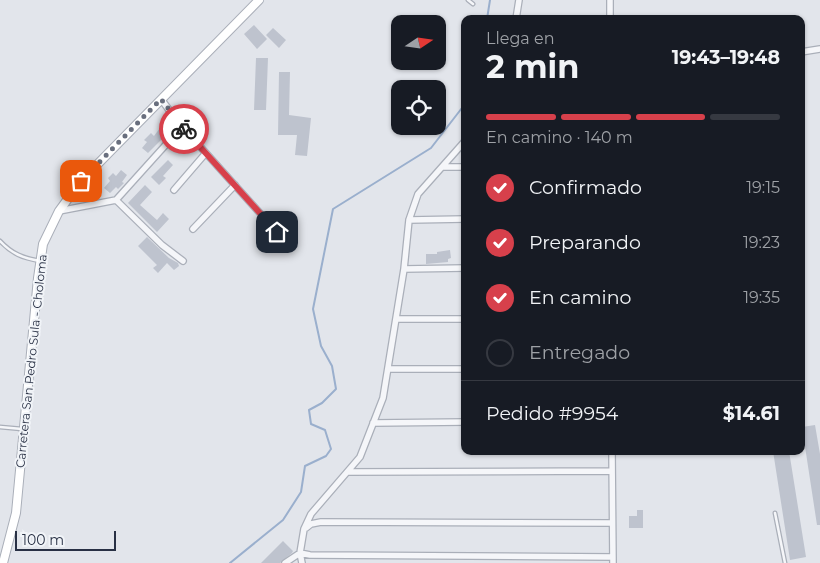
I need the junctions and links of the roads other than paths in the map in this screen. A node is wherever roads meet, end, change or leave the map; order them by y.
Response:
1 (259, 0) edge
2 (468, 0) edge
3 (519, 0) edge
4 (610, 0) edge
5 (472, 4) dead end
6 (517, 15) edge
7 (610, 15) edge
8 (820, 49) edge
9 (805, 51) edge
10 (161, 99) junction
11 (178, 122) junction
12 (461, 147) edge
13 (205, 154) junction
14 (443, 167) junction
15 (461, 167) edge
16 (235, 185) junction
17 (174, 190) dead end
18 (116, 200) junction
19 (59, 212) junction
20 (410, 220) junction
21 (461, 220) edge
22 (193, 229) dead end
23 (277, 232) dead end
24 (0, 242) edge
25 (183, 260) dead end
26 (40, 261) junction
27 (461, 268) edge
28 (404, 269) junction
29 (396, 319) junction
30 (461, 319) edge
31 (461, 368) edge
32 (388, 369) junction
33 (461, 422) edge
34 (373, 423) junction
35 (0, 427) edge
36 (24, 429) junction
37 (612, 455) edge
38 (612, 471) junction
39 (348, 472) junction
40 (775, 514) dead end
41 (612, 523) junction
42 (304, 529) junction
43 (300, 553) junction
44 (613, 560) edge
45 (3, 563) edge
46 (285, 563) edge
47 (302, 563) edge
48 (784, 563) edge

1 - 10 main road, Carretera San Pedro Sula - Choloma
2 - 5 lane
3 - 6 street
4 - 7 street
8 - 9 street
10 - 11 street
10 - 19 main road, Carretera San Pedro Sula - Choloma
11 - 13 street
11 - 18 street
12 - 14 street
13 - 16 street
13 - 17 street
14 - 15 street
14 - 20 street
16 - 22 street
16 - 23 street
18 - 19 street
18 - 25 street
19 - 26 main road, Carretera San Pedro Sula - Choloma
20 - 21 street
20 - 28 street
24 - 26 lane
26 - 36 main road, Carretera San Pedro Sula - Choloma
27 - 28 street
28 - 29 street
29 - 30 street
29 - 32 street
31 - 32 street
32 - 34 street
33 - 34 street
34 - 39 street
35 - 36 lane
36 - 45 main road, Carretera San Pedro Sula - Choloma
37 - 38 street
38 - 39 street
38 - 41 street
39 - 42 street
40 - 48 lane
41 - 42 street
41 - 44 street
42 - 43 street
43 - 44 street
43 - 46 street
43 - 47 street

